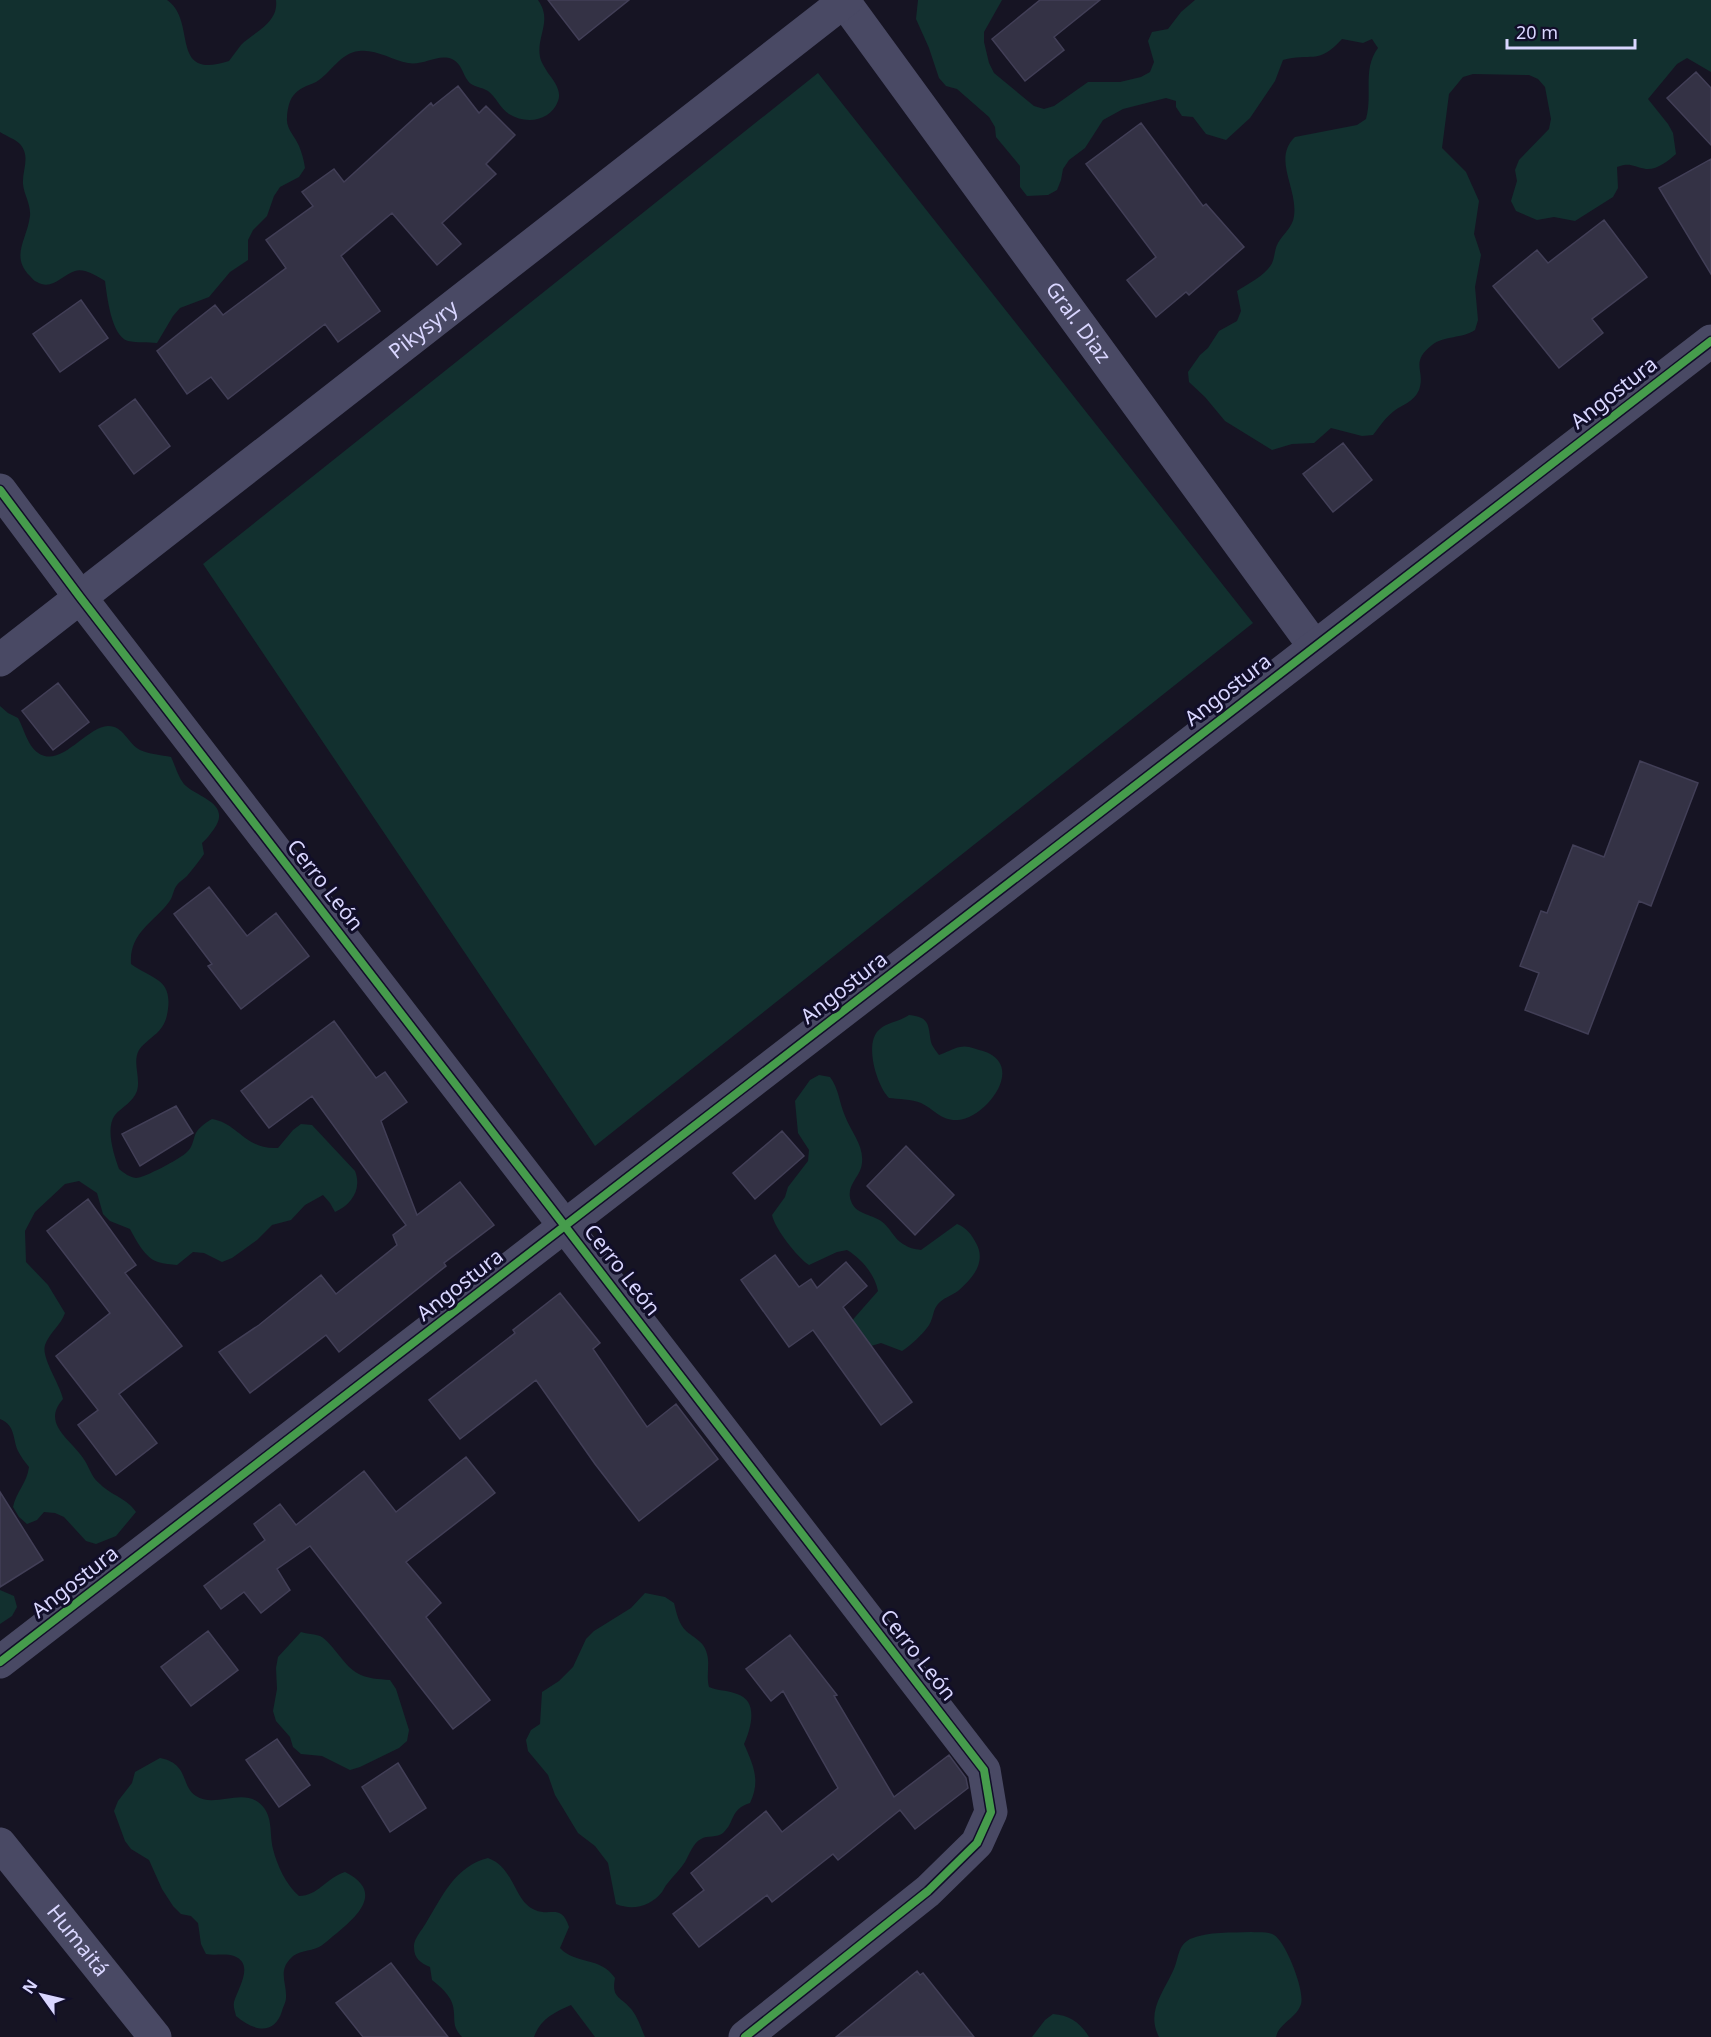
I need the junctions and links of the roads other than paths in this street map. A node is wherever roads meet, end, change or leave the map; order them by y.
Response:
1 (844, 0) edge
2 (1711, 341) edge
3 (0, 490) edge
4 (80, 597) junction
5 (1314, 646) junction
6 (0, 660) edge
7 (566, 1227) junction
8 (0, 1662) edge
9 (0, 1844) edge
10 (154, 2037) edge
11 (745, 2037) edge

1 - 4 street, Pikysyry
1 - 5 street, Gral. Diaz
2 - 5 street, Angostura
3 - 4 street, Cerro León
4 - 6 street, Pikysyry
4 - 7 street, Cerro León
5 - 7 street, Angostura
7 - 8 street, Angostura
7 - 11 street, Cerro León
9 - 10 street, Humaitá

